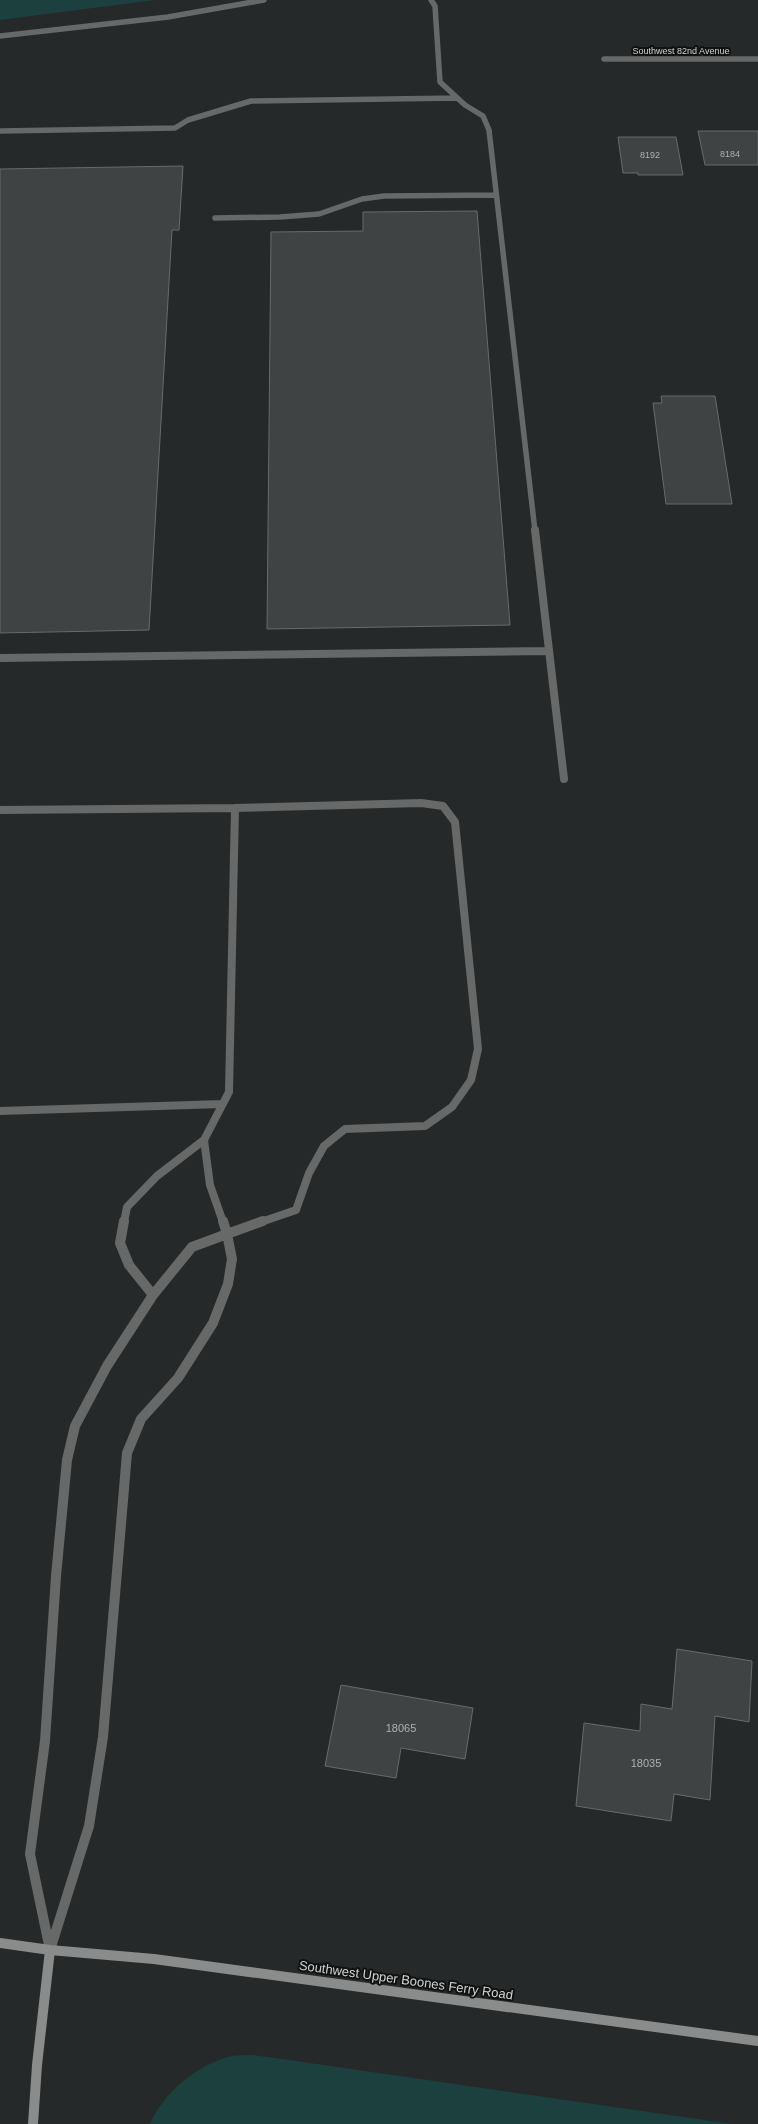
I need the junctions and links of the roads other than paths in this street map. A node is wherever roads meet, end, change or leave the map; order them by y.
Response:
1 (264, 0) edge
2 (431, 0) edge
3 (0, 36) edge
4 (604, 59) dead end
5 (758, 59) edge
6 (457, 98) junction
7 (0, 131) edge
8 (496, 195) junction
9 (215, 218) dead end
10 (549, 651) junction
11 (0, 658) edge
12 (564, 779) dead end
13 (234, 808) junction
14 (0, 810) edge
15 (222, 1104) junction
16 (0, 1111) edge
17 (204, 1140) junction
18 (227, 1234) junction
19 (153, 1295) junction
20 (0, 1943) edge
21 (50, 1950) junction
22 (758, 2042) edge
23 (33, 2124) edge

1 - 3 street
2 - 6 street
4 - 5 street, Southwest 82nd Avenue
6 - 7 street
6 - 8 street
8 - 9 street
8 - 10 street
10 - 11 street
10 - 12 street
13 - 14 street
13 - 15 street
13 - 18 street
15 - 16 street
15 - 17 street
17 - 18 street
17 - 19 street
18 - 19 street
18 - 21 street
19 - 21 street
20 - 21 main road, Southwest Upper Boones Ferry Road
21 - 22 main road, Southwest Upper Boones Ferry Road
21 - 23 main road

